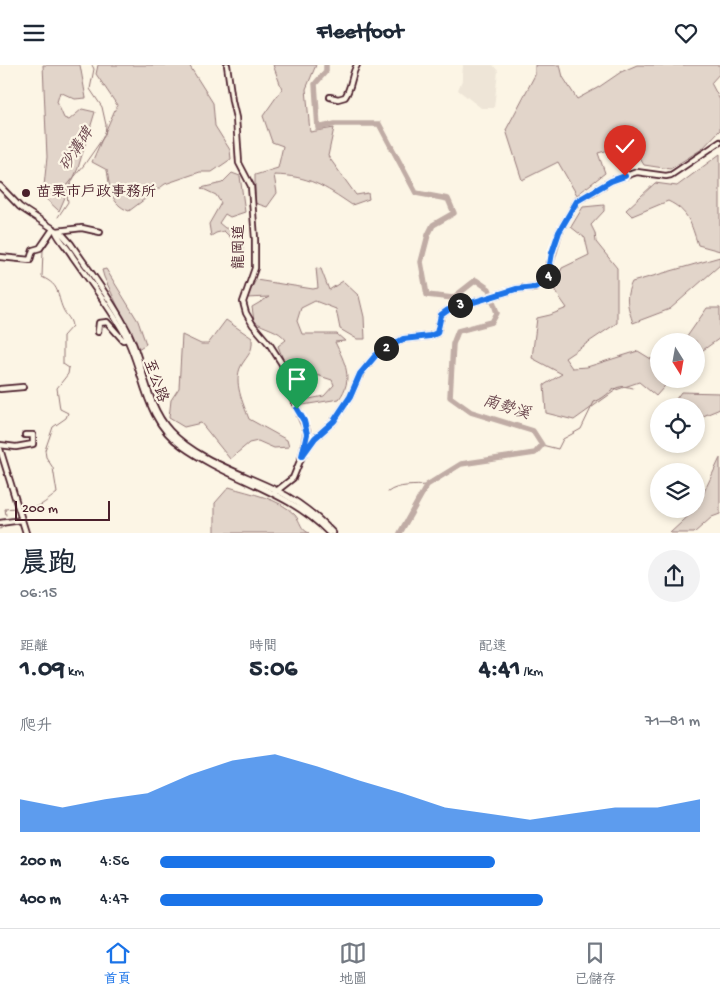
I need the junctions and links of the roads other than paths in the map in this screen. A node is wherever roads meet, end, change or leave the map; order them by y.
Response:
1 (227, 65) edge
2 (357, 65) edge
3 (330, 97) dead end
4 (720, 142) edge
5 (0, 186) edge
6 (54, 230) junction
7 (100, 232) dead end
8 (0, 257) edge
9 (106, 301) junction
10 (98, 331) dead end
11 (127, 339) junction
12 (142, 375) junction
13 (23, 387) dead end
14 (0, 389) edge
15 (25, 435) dead end
16 (0, 447) edge
17 (302, 456) junction
18 (275, 492) junction
19 (22, 521) junction
20 (0, 523) edge
21 (26, 533) edge
22 (329, 533) edge
23 (334, 533) edge

1 - 17 street, 龍岡道
2 - 3 street
4 - 17 street
5 - 6 street, 至公路
6 - 7 street
6 - 8 street
6 - 9 street, 至公路
9 - 11 street, 至公路
9 - 12 street, 至公路
10 - 11 street
11 - 12 street, 至公路
12 - 18 street, 至公路
13 - 14 street
15 - 16 street
16 - 19 street
17 - 18 street, 龍岡道
18 - 22 street
18 - 23 street
19 - 20 street
19 - 21 street

